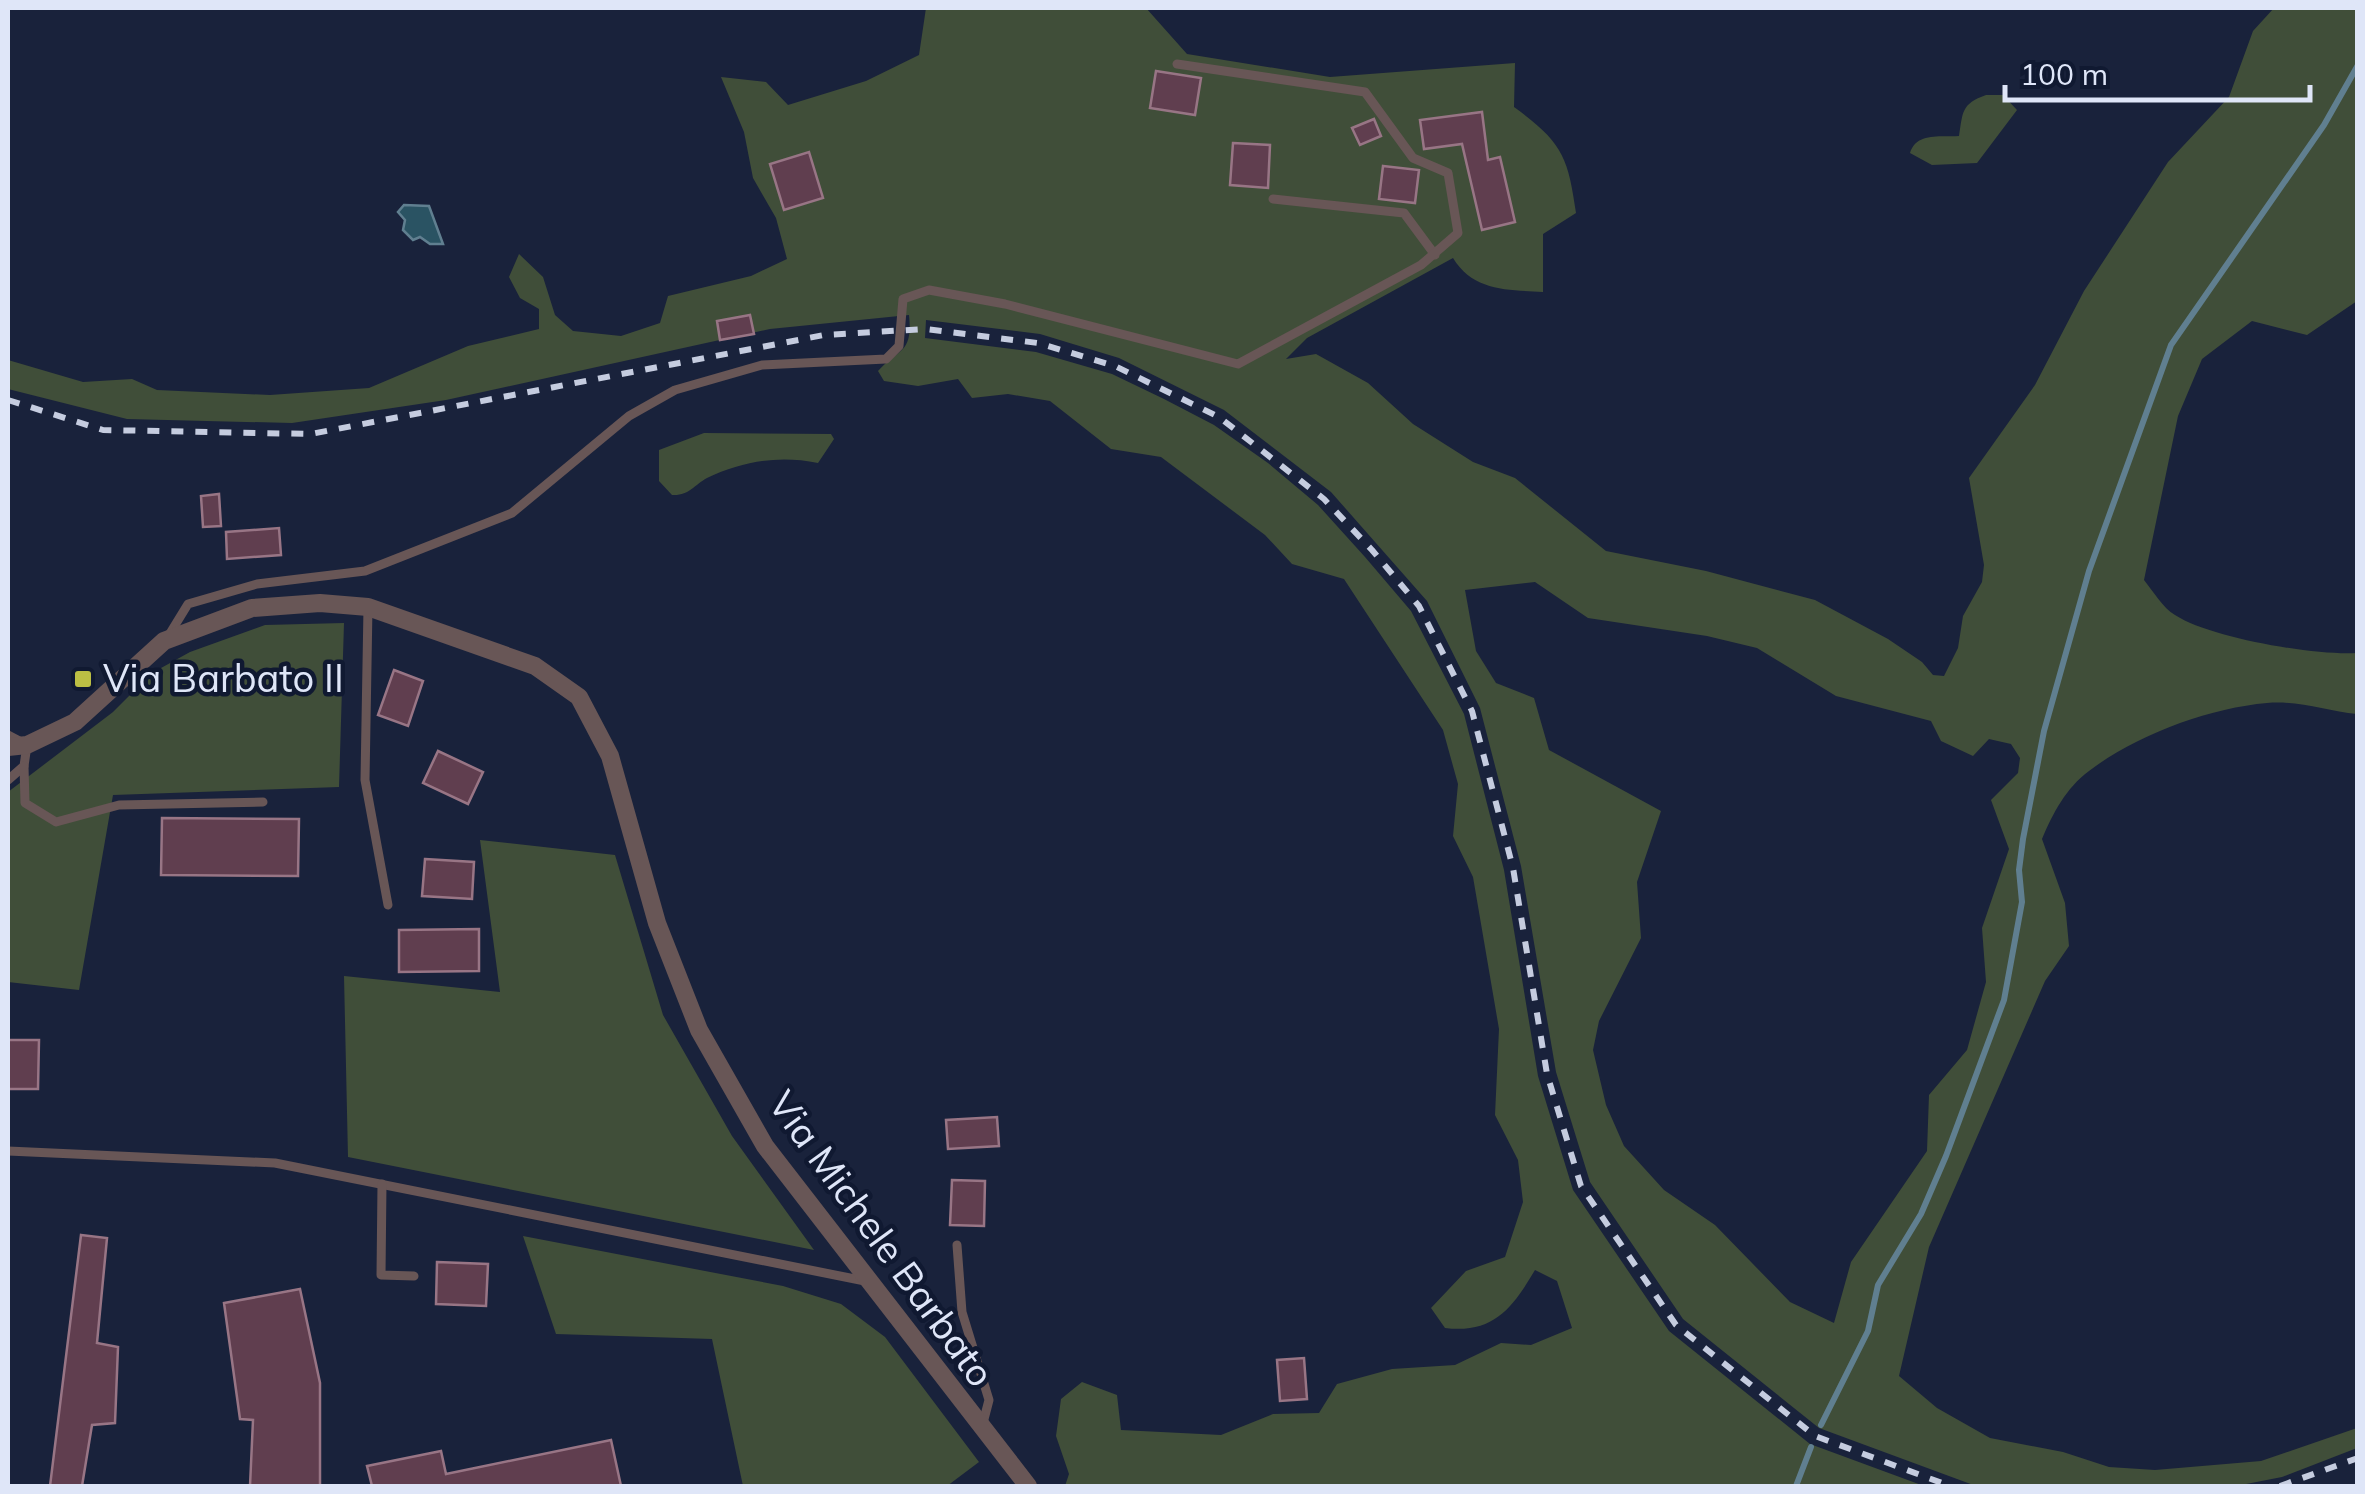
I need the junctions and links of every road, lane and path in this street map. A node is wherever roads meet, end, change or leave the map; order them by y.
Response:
1 (1177, 64) dead end
2 (1273, 200) dead end
3 (1436, 255) junction
4 (368, 607) junction
5 (164, 641) junction
6 (8, 735) edge
7 (17, 746) edge
8 (24, 766) junction
9 (8, 780) edge
10 (263, 802) dead end
11 (388, 904) dead end
12 (8, 1152) edge
13 (382, 1184) junction
14 (957, 1245) dead end
15 (414, 1276) dead end
16 (865, 1281) junction
17 (982, 1431) junction
18 (1028, 1486) edge

1 - 3 lane
2 - 3 lane
3 - 5 lane
4 - 5 street, Via Michele Barbato
4 - 11 lane
4 - 16 street, Via Michele Barbato
5 - 7 street, Via Michele Barbato
6 - 7 lane
7 - 8 lane
8 - 9 lane
8 - 10 lane
12 - 13 lane
13 - 15 lane
13 - 16 lane
14 - 17 lane
16 - 17 street, Via Michele Barbato
17 - 18 street, Via Michele Barbato

